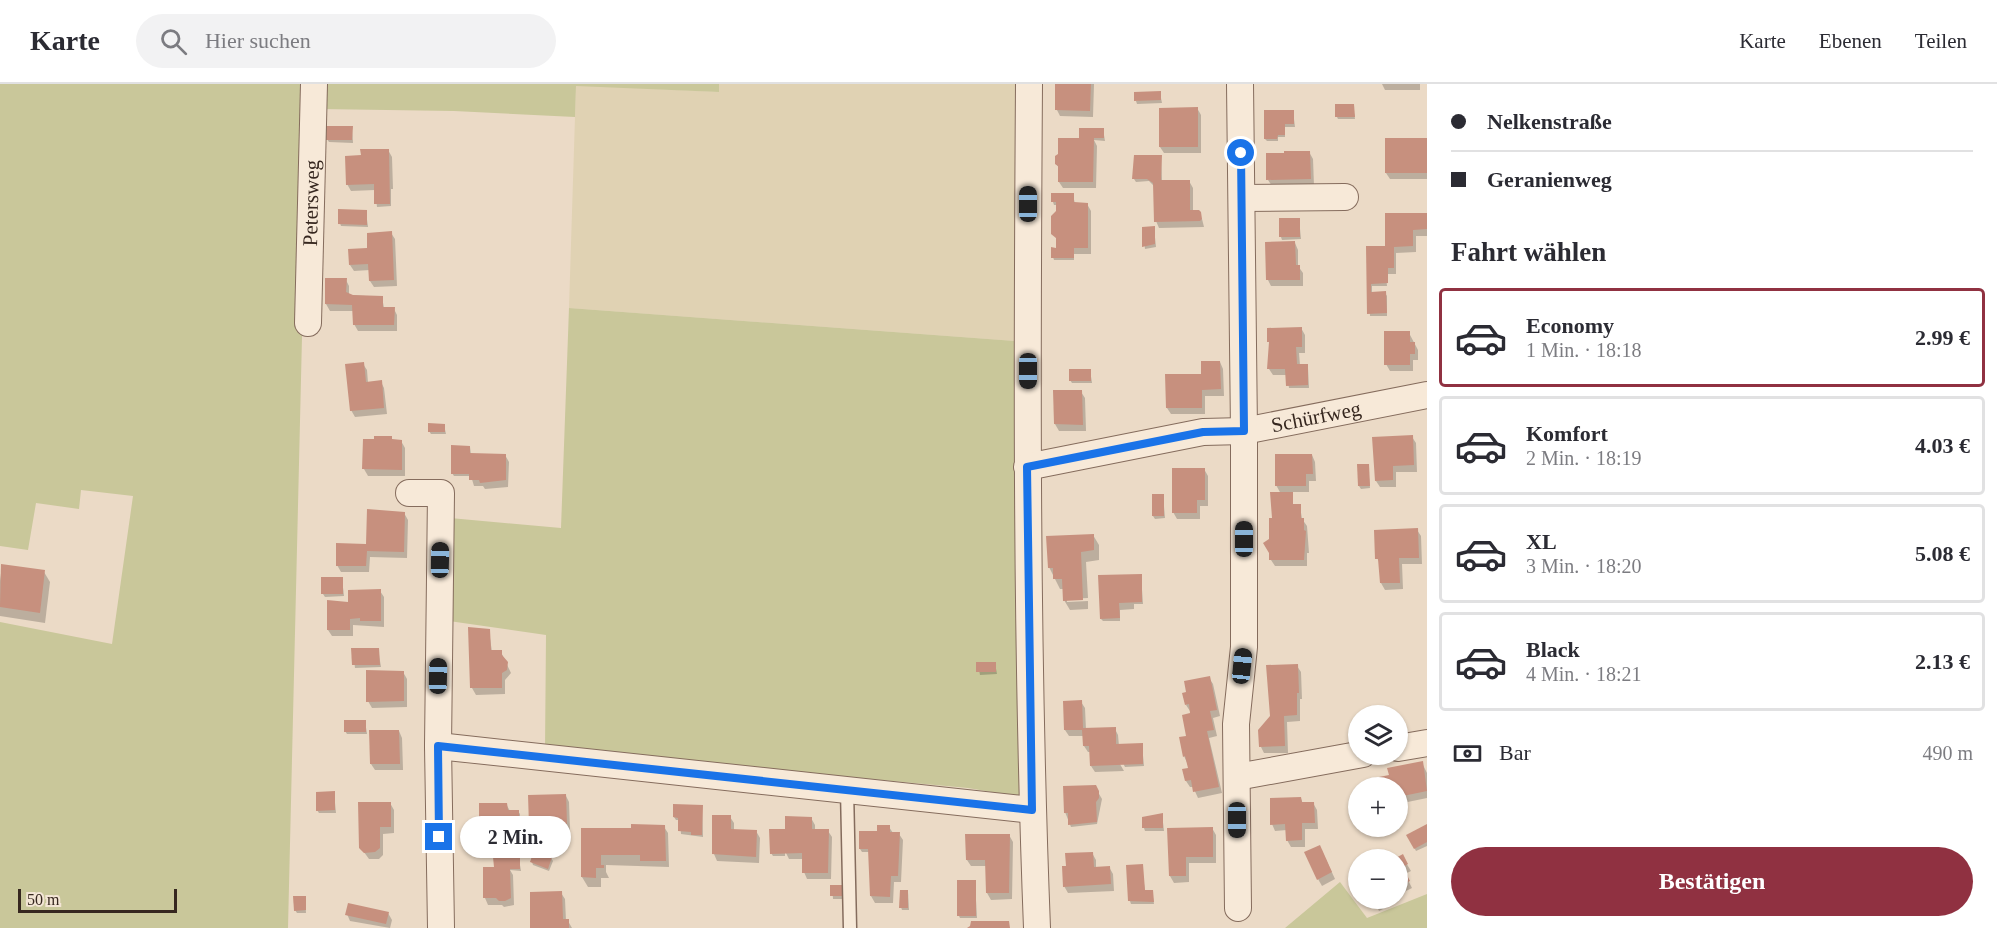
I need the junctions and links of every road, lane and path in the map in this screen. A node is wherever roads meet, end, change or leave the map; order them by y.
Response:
1 (314, 84) edge
2 (1029, 84) edge
3 (1240, 84) edge
4 (1345, 197) dead end
5 (1242, 198) junction
6 (308, 323) dead end
7 (1427, 395) edge
8 (1244, 431) junction
9 (1027, 467) junction
10 (409, 493) dead end
11 (1427, 743) edge
12 (438, 746) junction
13 (1408, 746) edge
14 (1348, 757) edge
15 (1237, 777) junction
16 (847, 789) junction
17 (1032, 810) junction
18 (1238, 908) dead end
19 (441, 928) edge
20 (850, 928) edge
21 (1037, 928) edge

1 - 6 street, Petersweg
2 - 9 street
3 - 5 street
4 - 5 street
5 - 8 street
7 - 8 street, Schürfweg
8 - 9 street, Schürfweg
8 - 15 street
9 - 17 street
10 - 12 street
11 - 13 street
12 - 16 street
12 - 19 street
14 - 15 street
15 - 18 street
16 - 17 street
16 - 20 lane
17 - 21 street

